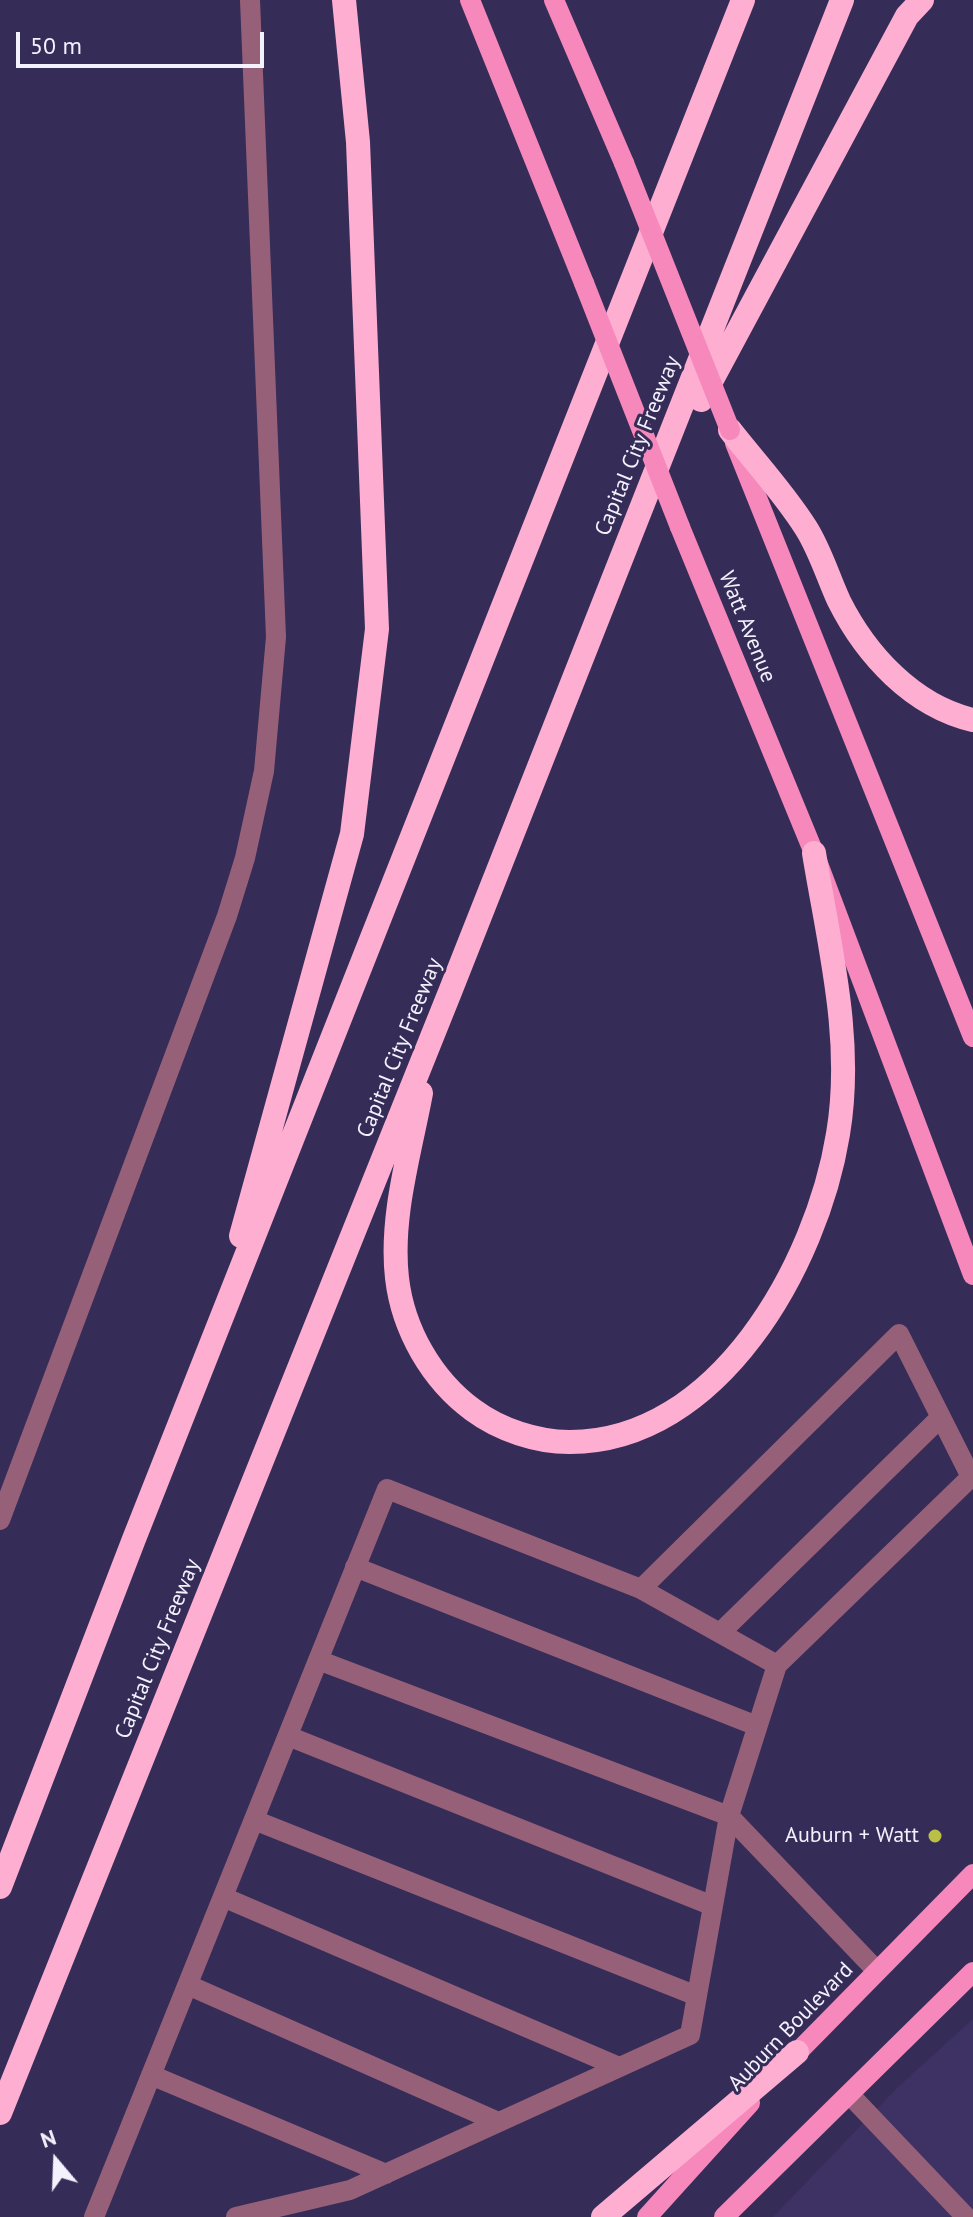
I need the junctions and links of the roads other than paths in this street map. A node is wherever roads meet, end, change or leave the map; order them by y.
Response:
1 (250, 0) edge
2 (344, 0) edge
3 (470, 0) edge
4 (554, 0) edge
5 (743, 0) edge
6 (842, 0) edge
7 (922, 0) edge
8 (730, 430) junction
9 (636, 523) junction
10 (973, 720) edge
11 (814, 853) junction
12 (973, 1037) edge
13 (432, 1038) junction
14 (973, 1275) edge
15 (206, 1361) junction
16 (941, 1417) junction
17 (0, 1520) edge
18 (355, 1567) junction
19 (641, 1589) junction
20 (720, 1633) junction
21 (318, 1660) junction
22 (777, 1665) junction
23 (757, 1726) junction
24 (288, 1736) junction
25 (729, 1816) junction
26 (254, 1820) junction
27 (973, 1874) edge
28 (0, 1887) edge
29 (223, 1897) junction
30 (713, 1906) junction
31 (877, 1971) junction
32 (972, 1975) edge
33 (188, 1985) junction
34 (697, 1996) junction
35 (797, 2052) junction
36 (619, 2067) junction
37 (151, 2075) junction
38 (850, 2095) junction
39 (0, 2113) edge
40 (498, 2122) junction
41 (386, 2174) junction
42 (94, 2217) edge
43 (236, 2217) edge
44 (603, 2217) edge
45 (647, 2217) edge
46 (724, 2217) edge
47 (966, 2217) edge

1 - 17 street
2 - 15 highway
3 - 11 main road, Watt Avenue, bridge
4 - 8 main road, bridge
5 - 15 highway
6 - 9 highway, Capital City Freeway
7 - 9 highway
8 - 10 highway
8 - 12 main road
9 - 13 highway, Capital City Freeway
11 - 13 highway
11 - 14 main road, Watt Avenue
13 - 39 highway, Capital City Freeway
15 - 28 highway
16 - 19 street
16 - 20 street
16 - 22 street
18 - 19 street
18 - 21 street
18 - 23 street
19 - 20 street
20 - 22 street
21 - 24 street
21 - 25 street
22 - 23 street
23 - 25 street
24 - 26 street
24 - 30 street
25 - 30 street
25 - 31 street
26 - 29 street
26 - 34 street
27 - 31 main road, Auburn Boulevard
29 - 33 street
29 - 36 street
30 - 34 street
31 - 35 main road, Auburn Boulevard
32 - 38 main road
33 - 37 street
33 - 40 street
34 - 36 street
35 - 44 highway
35 - 45 main road, Auburn Boulevard
36 - 40 street
37 - 41 street
37 - 42 street
38 - 46 main road
38 - 47 street
40 - 41 street
41 - 43 street

